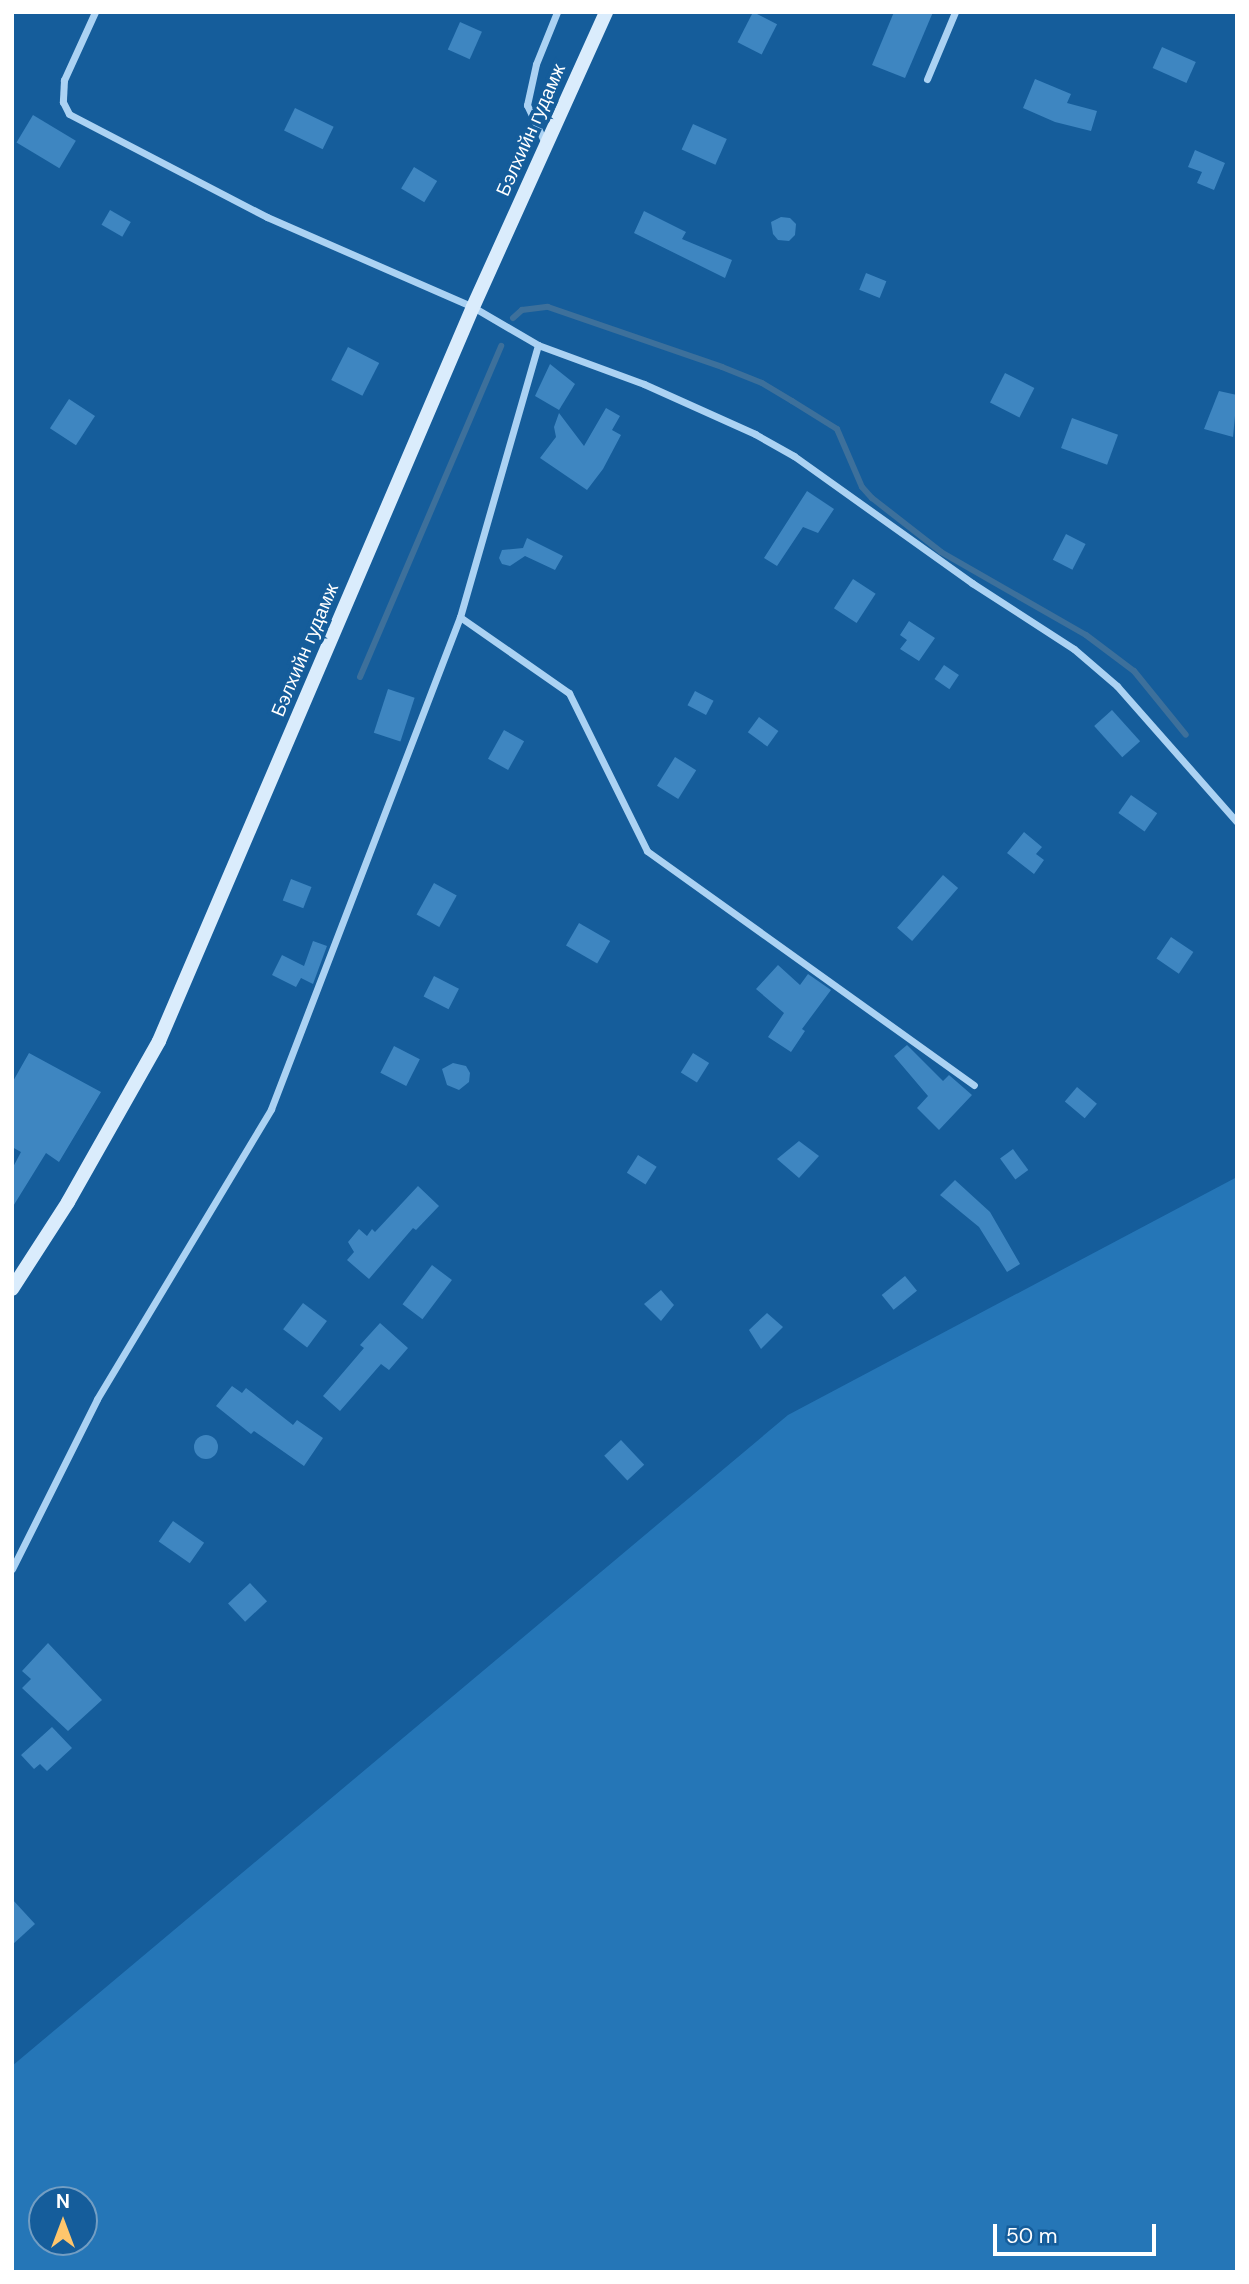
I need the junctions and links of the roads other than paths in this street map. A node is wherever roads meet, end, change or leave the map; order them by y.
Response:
1 (95, 12) edge
2 (557, 12) edge
3 (606, 12) edge
4 (955, 12) edge
5 (927, 79) dead end
6 (546, 144) junction
7 (473, 307) junction
8 (538, 345) junction
9 (460, 617) junction
10 (1237, 822) edge
11 (974, 1085) dead end
12 (12, 1289) edge
13 (12, 1569) edge

1 - 7 street
2 - 6 street
3 - 6 main road, Бэлхийн гудамж
4 - 5 street
6 - 7 main road, Бэлхийн гудамж
7 - 8 street
7 - 12 main road, Бэлхийн гудамж
8 - 9 street
8 - 10 street
9 - 11 street
9 - 13 street

